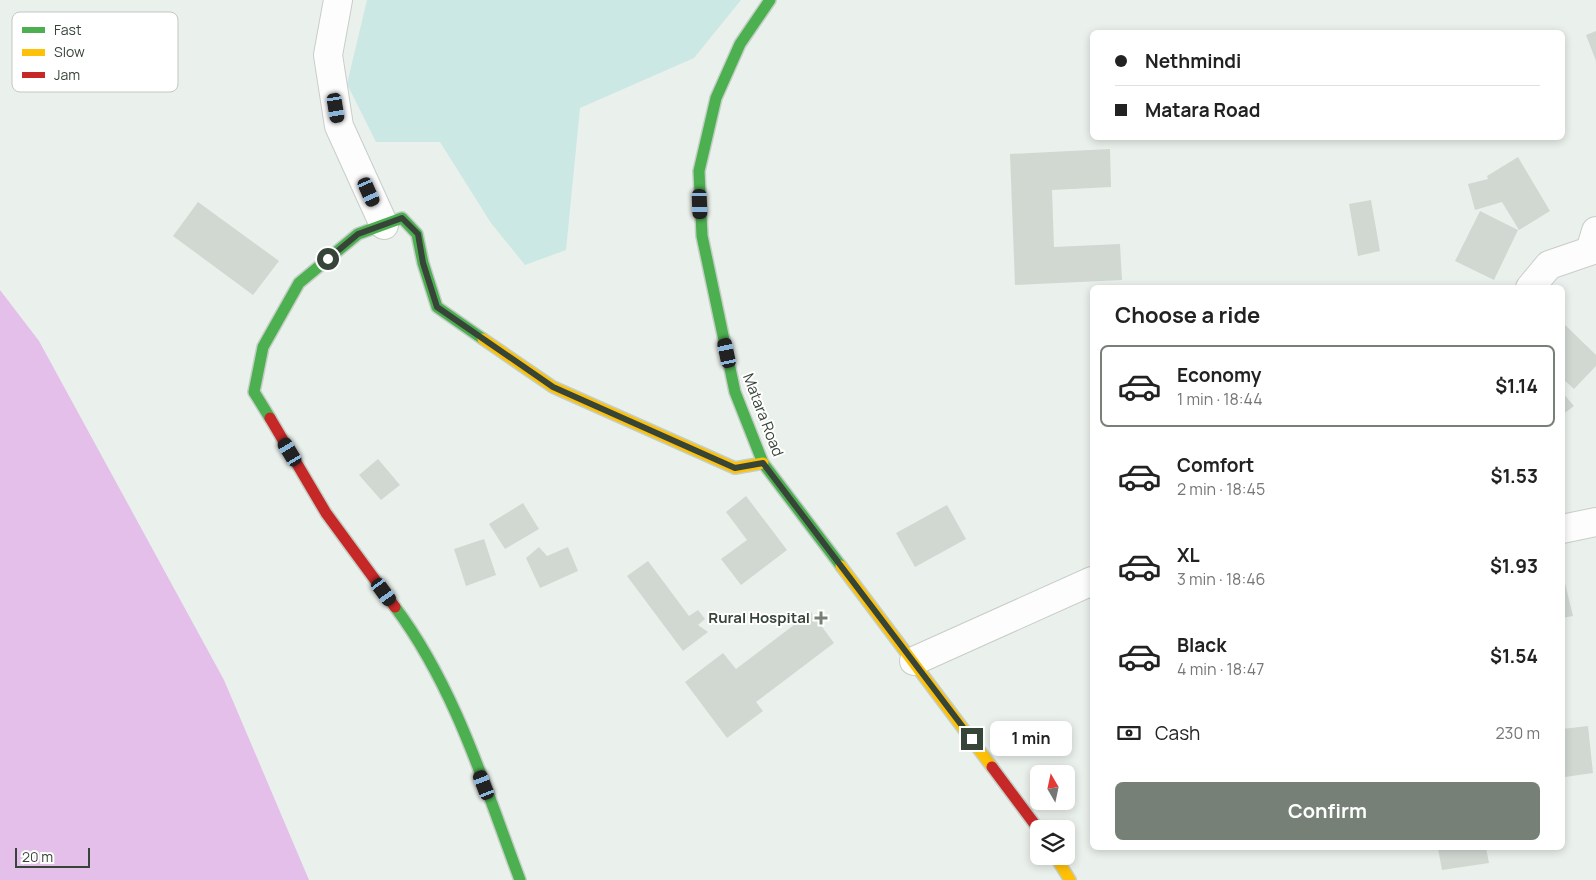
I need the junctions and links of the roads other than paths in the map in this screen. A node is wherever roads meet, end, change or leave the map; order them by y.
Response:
1 (338, 0) edge
2 (770, 0) edge
3 (384, 225) junction
4 (1596, 232) edge
5 (1532, 285) edge
6 (763, 463) junction
7 (1596, 522) edge
8 (1565, 527) edge
9 (1090, 582) edge
10 (914, 661) junction
11 (1032, 820) edge
12 (1061, 865) edge
13 (520, 880) edge
14 (1070, 880) edge

1 - 3 street
2 - 6 main road, Matara Road
3 - 6 main road
3 - 13 main road
4 - 5 street
6 - 10 main road, Matara Road
7 - 8 street
9 - 10 street
10 - 11 main road, Matara Road
12 - 14 main road

